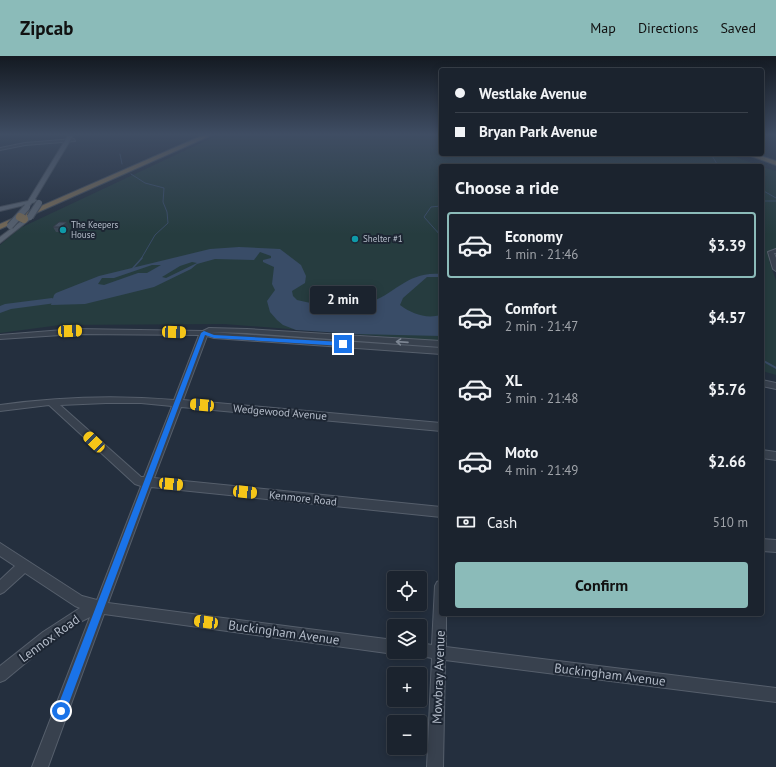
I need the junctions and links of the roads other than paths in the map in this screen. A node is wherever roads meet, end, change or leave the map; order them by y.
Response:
1 (53, 167) edge
2 (58, 167) edge
3 (125, 167) edge
4 (127, 167) edge
5 (137, 167) edge
6 (133, 169) junction
7 (107, 176) junction
8 (49, 184) dead end
9 (29, 205) junction
10 (0, 209) edge
11 (52, 213) dead end
12 (25, 218) junction
13 (42, 218) dead end
14 (0, 222) edge
15 (0, 227) edge
16 (0, 234) edge
17 (0, 241) edge
18 (773, 251) edge
19 (776, 269) edge
20 (204, 333) junction
21 (0, 337) edge
22 (439, 344) edge
23 (439, 351) edge
24 (764, 383) edge
25 (776, 386) edge
26 (50, 402) junction
27 (177, 403) junction
28 (0, 408) edge
29 (439, 427) edge
30 (764, 454) edge
31 (776, 456) edge
32 (147, 482) junction
33 (439, 512) edge
34 (764, 545) edge
35 (776, 546) edge
36 (0, 549) edge
37 (24, 566) junction
38 (0, 588) edge
39 (100, 607) junction
40 (440, 616) edge
41 (387, 646) edge
42 (427, 651) edge
43 (439, 653) junction
44 (0, 674) edge
45 (776, 695) edge
46 (40, 767) edge
47 (435, 767) edge

1 - 9 main road
2 - 8 main road
3 - 7 highway
4 - 7 highway
5 - 6 highway
6 - 11 highway
6 - 15 highway
7 - 14 highway
9 - 10 main road
9 - 12 main road, bridge
9 - 12 main road, bridge
12 - 13 highway
12 - 16 main road, bridge
12 - 17 main road
18 - 19 street
20 - 21 street
22 -> 20 street
20 - 23 street
20 - 27 street
24 - 25 street
26 - 27 street, Wedgewood Avenue
26 - 28 street, Wedgewood Avenue
26 - 32 street, Kenmore Road
27 - 29 street, Wedgewood Avenue
27 - 32 street
30 - 31 street
32 - 33 street, Kenmore Road
32 - 39 street
34 - 35 street
36 - 37 street, Buckingham Avenue
37 - 38 street
37 - 39 street, Buckingham Avenue
39 - 41 street, Buckingham Avenue
39 - 44 street, Lennox Road
39 - 46 street
40 - 43 street, Mowbray Avenue
42 - 43 street, Buckingham Avenue
43 - 45 street, Buckingham Avenue
43 - 47 street, Mowbray Avenue

